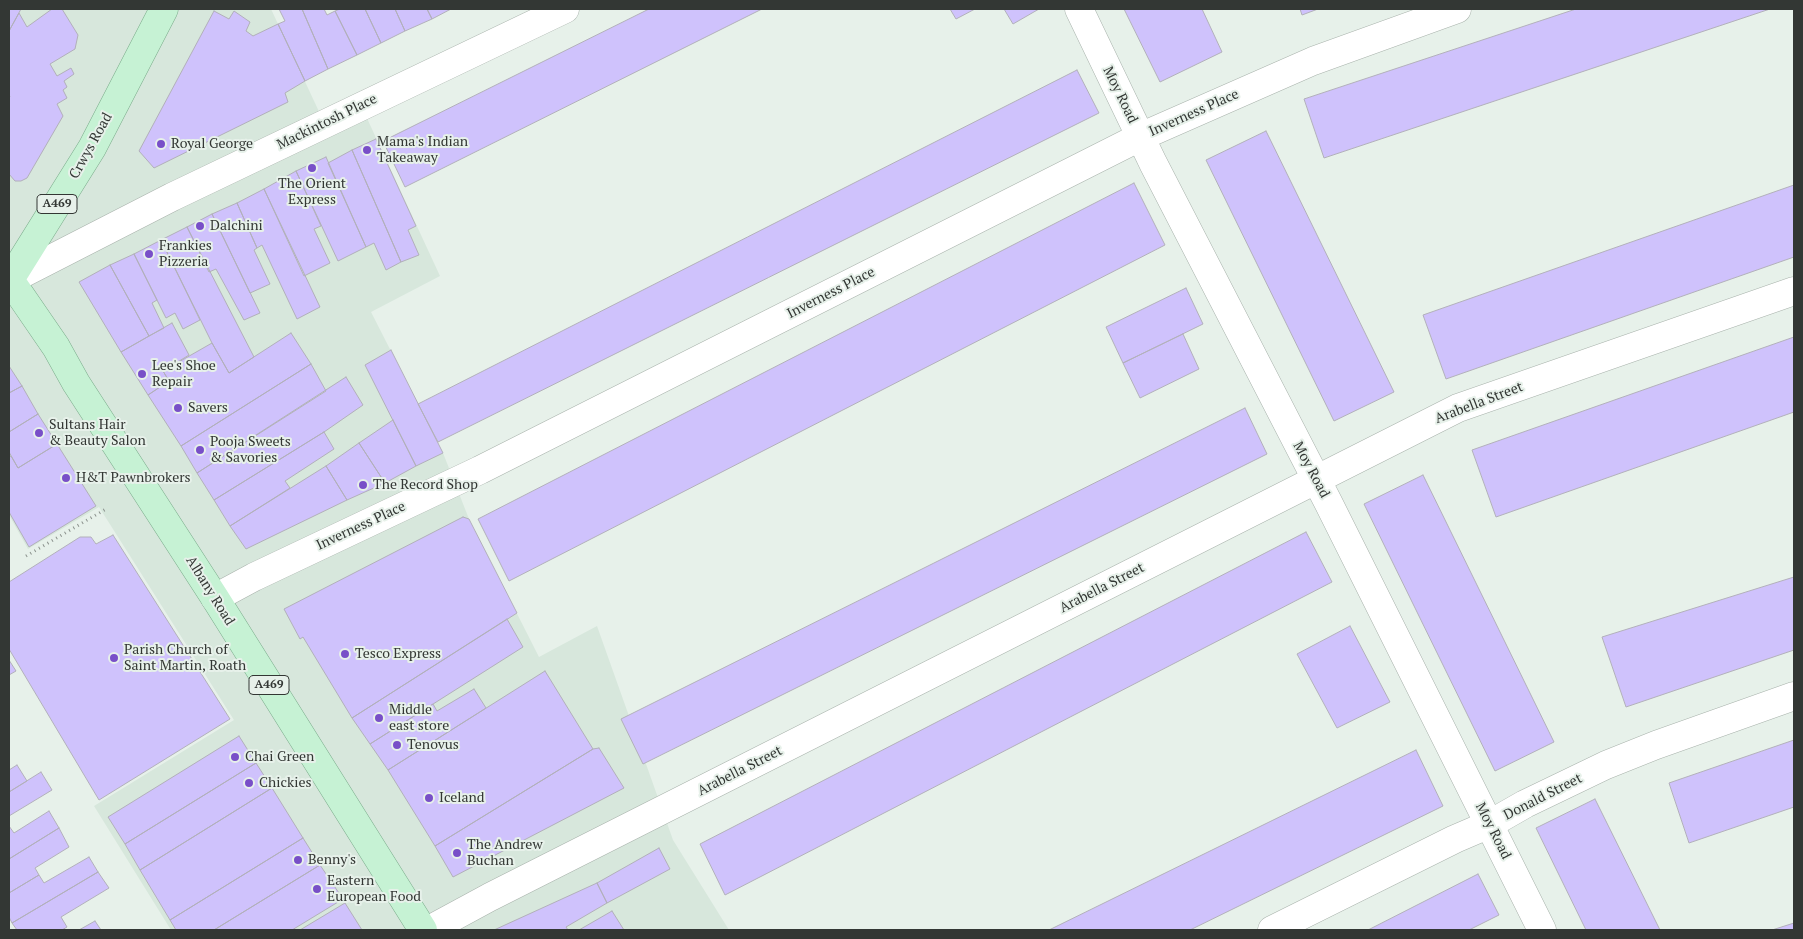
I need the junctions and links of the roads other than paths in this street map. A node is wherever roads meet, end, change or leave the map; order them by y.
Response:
1 (164, 9) edge
2 (565, 9) edge
3 (1079, 9) edge
4 (1457, 9) edge
5 (1140, 137) junction
6 (9, 279) edge
7 (1794, 291) edge
8 (1315, 480) junction
9 (215, 598) junction
10 (1794, 696) edge
11 (1490, 824) junction
12 (422, 930) edge
13 (429, 930) edge
14 (1272, 930) edge
15 (1542, 930) edge

1 - 6 main road, Crwys Road / A469
2 - 6 street, Mackintosh Place
3 - 5 street, Moy Road
4 - 5 street, Inverness Place
5 - 8 street, Moy Road
5 - 9 street, Inverness Place
6 - 9 main road, Albany Road / A469
7 - 8 street, Arabella Street
8 - 11 street, Moy Road
8 - 13 street, Arabella Street
9 - 12 main road, Albany Road / A469
10 - 11 street, Donald Street
11 - 14 street, Donald Street
11 - 15 street, Moy Road

